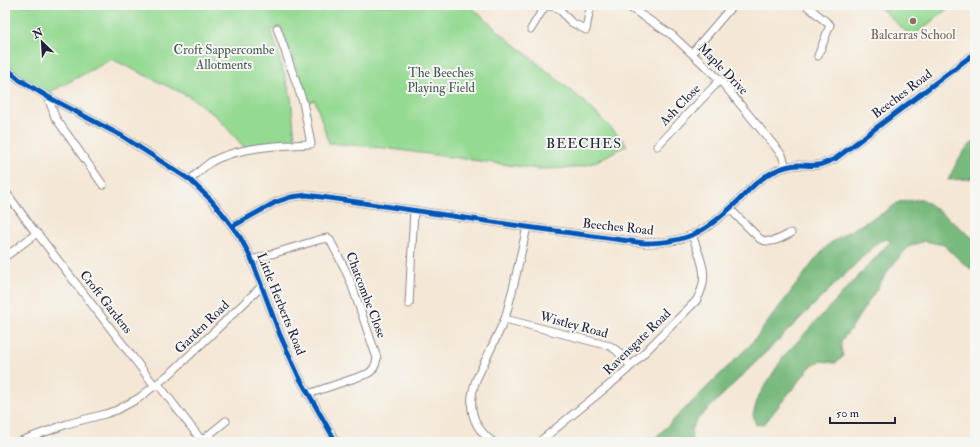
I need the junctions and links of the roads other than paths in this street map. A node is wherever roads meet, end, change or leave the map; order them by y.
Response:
1 (592, 5) edge
2 (626, 5) edge
3 (733, 5) edge
4 (806, 5) edge
5 (277, 28) dead end
6 (531, 29) dead end
7 (692, 53) junction
8 (975, 53) edge
9 (818, 56) dead end
10 (5, 67) edge
11 (720, 80) junction
12 (48, 97) junction
13 (657, 146) dead end
14 (786, 167) junction
15 (190, 180) junction
16 (103, 185) dead end
17 (5, 186) edge
18 (5, 191) edge
19 (730, 209) junction
20 (414, 210) junction
21 (233, 226) junction
22 (527, 227) junction
23 (37, 233) junction
24 (791, 233) dead end
25 (692, 235) junction
26 (5, 257) edge
27 (252, 260) junction
28 (262, 286) junction
29 (409, 304) dead end
30 (504, 318) junction
31 (631, 366) junction
32 (156, 385) junction
33 (308, 394) junction
34 (226, 421) dead end
35 (201, 441) edge
36 (18, 442) edge
37 (336, 442) edge
38 (493, 442) edge
39 (539, 442) edge

1 - 6 street
2 - 7 street, Maple Drive
3 - 7 street
4 - 9 street
5 - 15 street
7 - 11 street, Maple Drive
8 - 14 street, Beeches Road
10 - 12 street, Little Herberts Road
11 - 13 street, Ash Close
11 - 14 street, Maple Drive
12 - 15 street, Little Herberts Road
12 - 16 street
14 - 19 street, Beeches Road
15 - 21 street, Little Herberts Road
17 - 23 street
18 - 23 street
19 - 24 street
19 - 25 street, Beeches Road
20 - 21 street, Beeches Road
20 - 22 street, Beeches Road
20 - 29 street
21 - 27 street, Little Herberts Road
22 - 25 street, Beeches Road
22 - 30 street
23 - 26 street
23 - 32 street, Croft Gardens
25 - 31 street, Ravensgate Road
27 - 28 street, Little Herberts Road
27 - 33 street, Chatcombe Close
28 - 32 street, Garden Road
28 - 33 street, Little Herberts Road
30 - 31 street, Wistley Road
30 - 38 street
31 - 39 street, Ravensgate Road
32 - 35 street
32 - 36 street, Garden Road
33 - 37 street, Little Herberts Road
34 - 35 street

